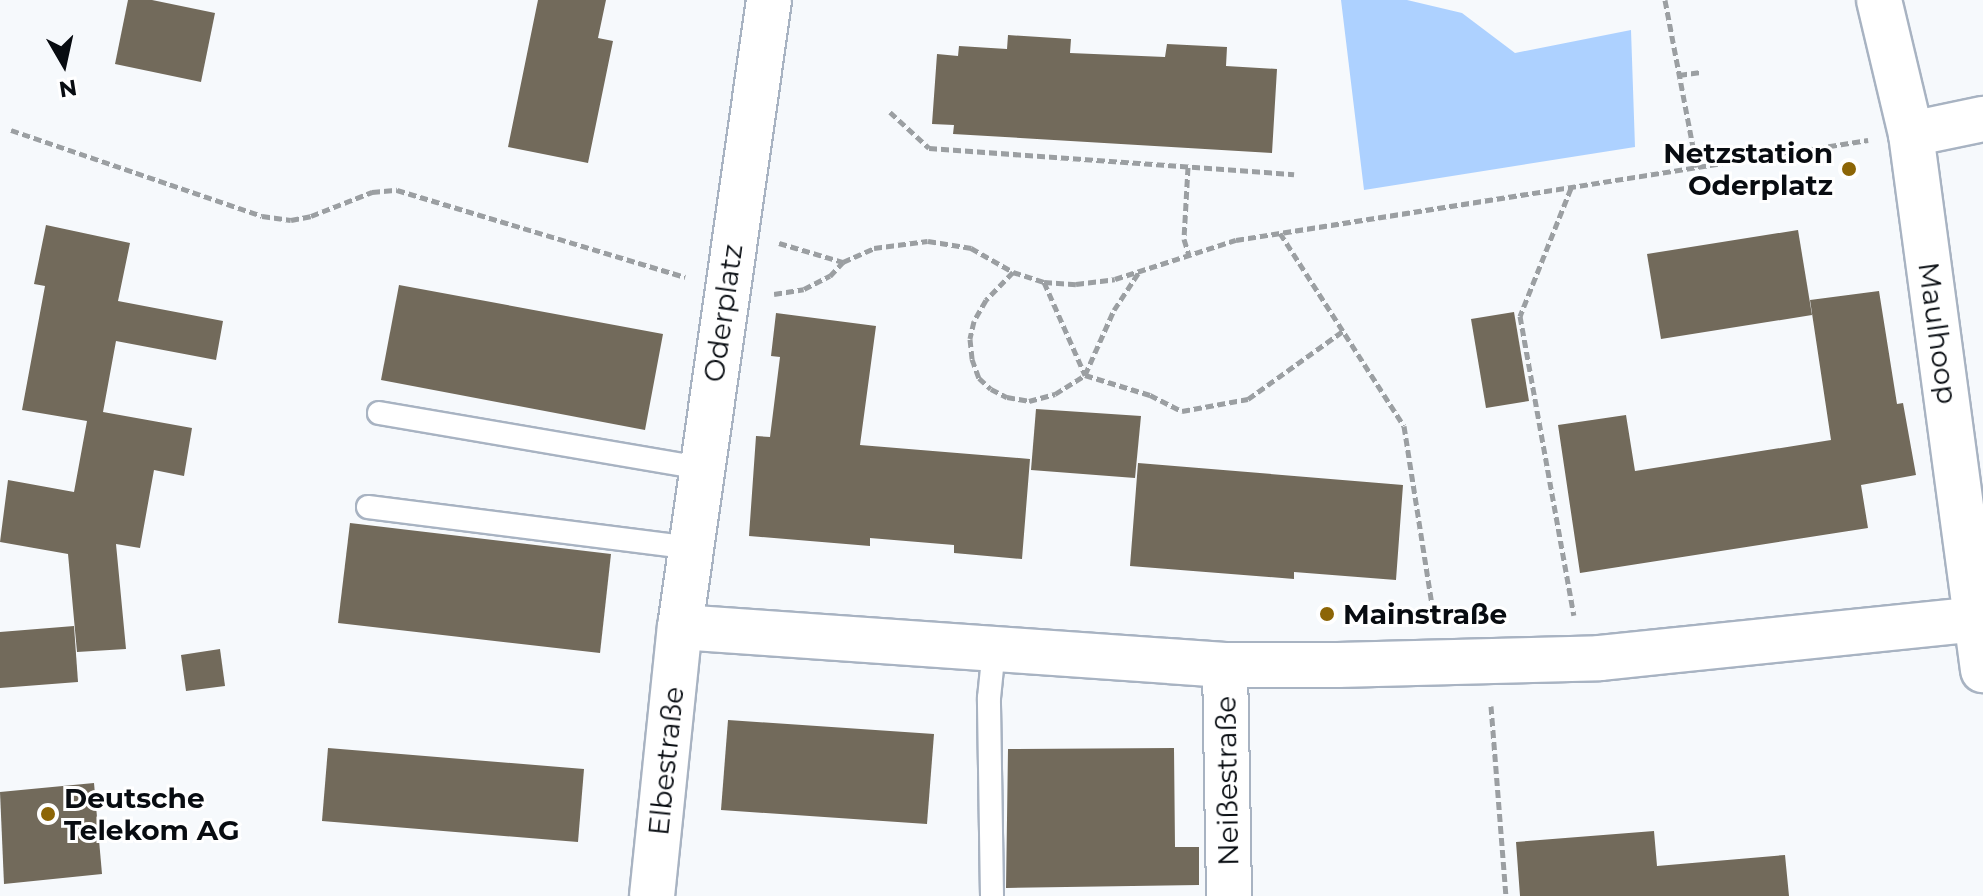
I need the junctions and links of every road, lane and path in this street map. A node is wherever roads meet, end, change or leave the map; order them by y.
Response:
1 (769, 0) edge
2 (1665, 0) edge
3 (1879, 0) edge
4 (1701, 72) dead end
5 (1679, 75) junction
6 (890, 112) dead end
7 (1983, 119) edge
8 (11, 130) dead end
9 (1911, 134) junction
10 (1188, 167) junction
11 (1697, 167) junction
12 (1294, 174) dead end
13 (1571, 187) junction
14 (1280, 233) junction
15 (768, 239) dead end
16 (1189, 255) junction
17 (843, 262) junction
18 (1139, 271) junction
19 (1013, 272) junction
20 (1044, 282) junction
21 (726, 285) junction
22 (1343, 331) junction
23 (1085, 375) junction
24 (379, 413) dead end
25 (702, 468) junction
26 (368, 507) dead end
27 (691, 548) junction
28 (1977, 619) junction
29 (1575, 621) dead end
30 (1435, 625) dead end
31 (680, 627) junction
32 (994, 649) junction
33 (1495, 663) junction
34 (1225, 665) junction
35 (1983, 670) edge
36 (652, 896) edge
37 (992, 896) edge
38 (1229, 896) edge
39 (1506, 896) edge

1 - 21 street, Oderplatz
2 - 5 path
3 - 9 street, Maulhoop
4 - 5 path
5 - 11 path
6 - 10 path
7 - 9 street
8 - 21 path
9 - 11 path
9 - 28 street, Maulhoop
10 - 12 path
10 - 16 path
11 - 13 path
13 - 14 path
13 - 29 path
14 - 16 path
14 - 22 path
15 - 17 path
16 - 18 path
17 - 19 path
17 - 21 path
18 - 20 path
18 - 23 path
19 - 20 path
19 - 23 path
20 - 23 path
21 - 25 street, Oderplatz
22 - 23 path
22 - 30 path
24 - 25 lane
25 - 27 street, Oderplatz
26 - 27 lane
27 - 31 street, Oderplatz
28 - 33 street
28 - 35 street, Maulhoop
31 - 32 street
31 - 36 street, Elbestraße
32 - 34 street
32 - 37 lane
33 - 34 street
33 - 39 path
34 - 38 street, Neißestraße

